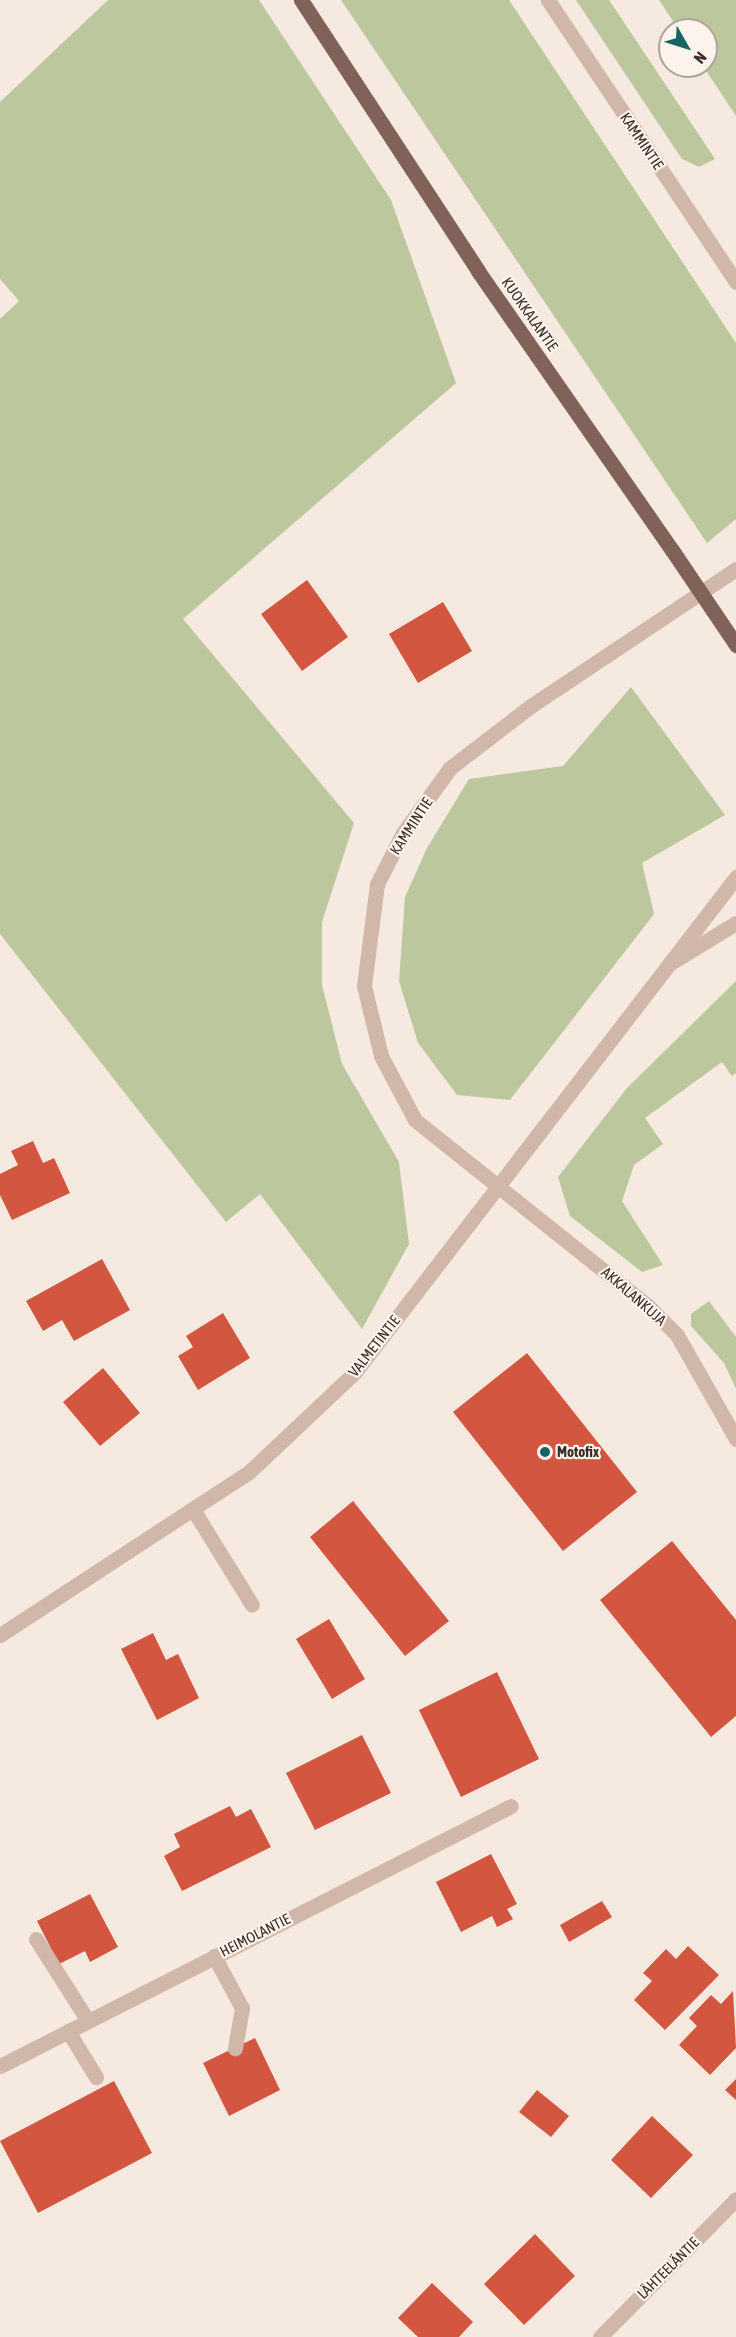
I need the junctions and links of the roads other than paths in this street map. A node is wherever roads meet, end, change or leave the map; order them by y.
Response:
1 (301, 0) edge
2 (548, 0) edge
3 (736, 282) edge
4 (736, 569) edge
5 (736, 645) edge
6 (736, 877) edge
7 (736, 923) edge
8 (662, 969) junction
9 (496, 1184) junction
10 (736, 1439) edge
11 (194, 1511) junction
12 (252, 1605) dead end
13 (0, 1635) edge
14 (511, 1806) dead end
15 (36, 1939) dead end
16 (214, 1956) junction
17 (88, 2021) junction
18 (68, 2031) junction
19 (235, 2048) dead end
20 (0, 2066) edge
21 (96, 2077) dead end
22 (736, 2199) edge
23 (600, 2337) edge

1 - 5 main road, KUOKKALANTIE, bridge
2 - 3 street, KAMMINTIE
4 - 9 street, KAMMINTIE
6 - 8 street, VALMETINTIE
7 - 8 street, VALMETINTIE
8 - 9 street, VALMETINTIE
9 - 10 street, AKKALANKUJA
9 - 11 street, VALMETINTIE
11 - 12 street
11 - 13 street, VALMETINTIE
14 - 16 street, HEIMOLANTIE
15 - 17 street
16 - 17 street, HEIMOLANTIE
16 - 19 street
17 - 18 street, HEIMOLANTIE
18 - 20 street, HEIMOLANTIE
18 - 21 street
22 - 23 street, LÄHTEELÄNTIE

